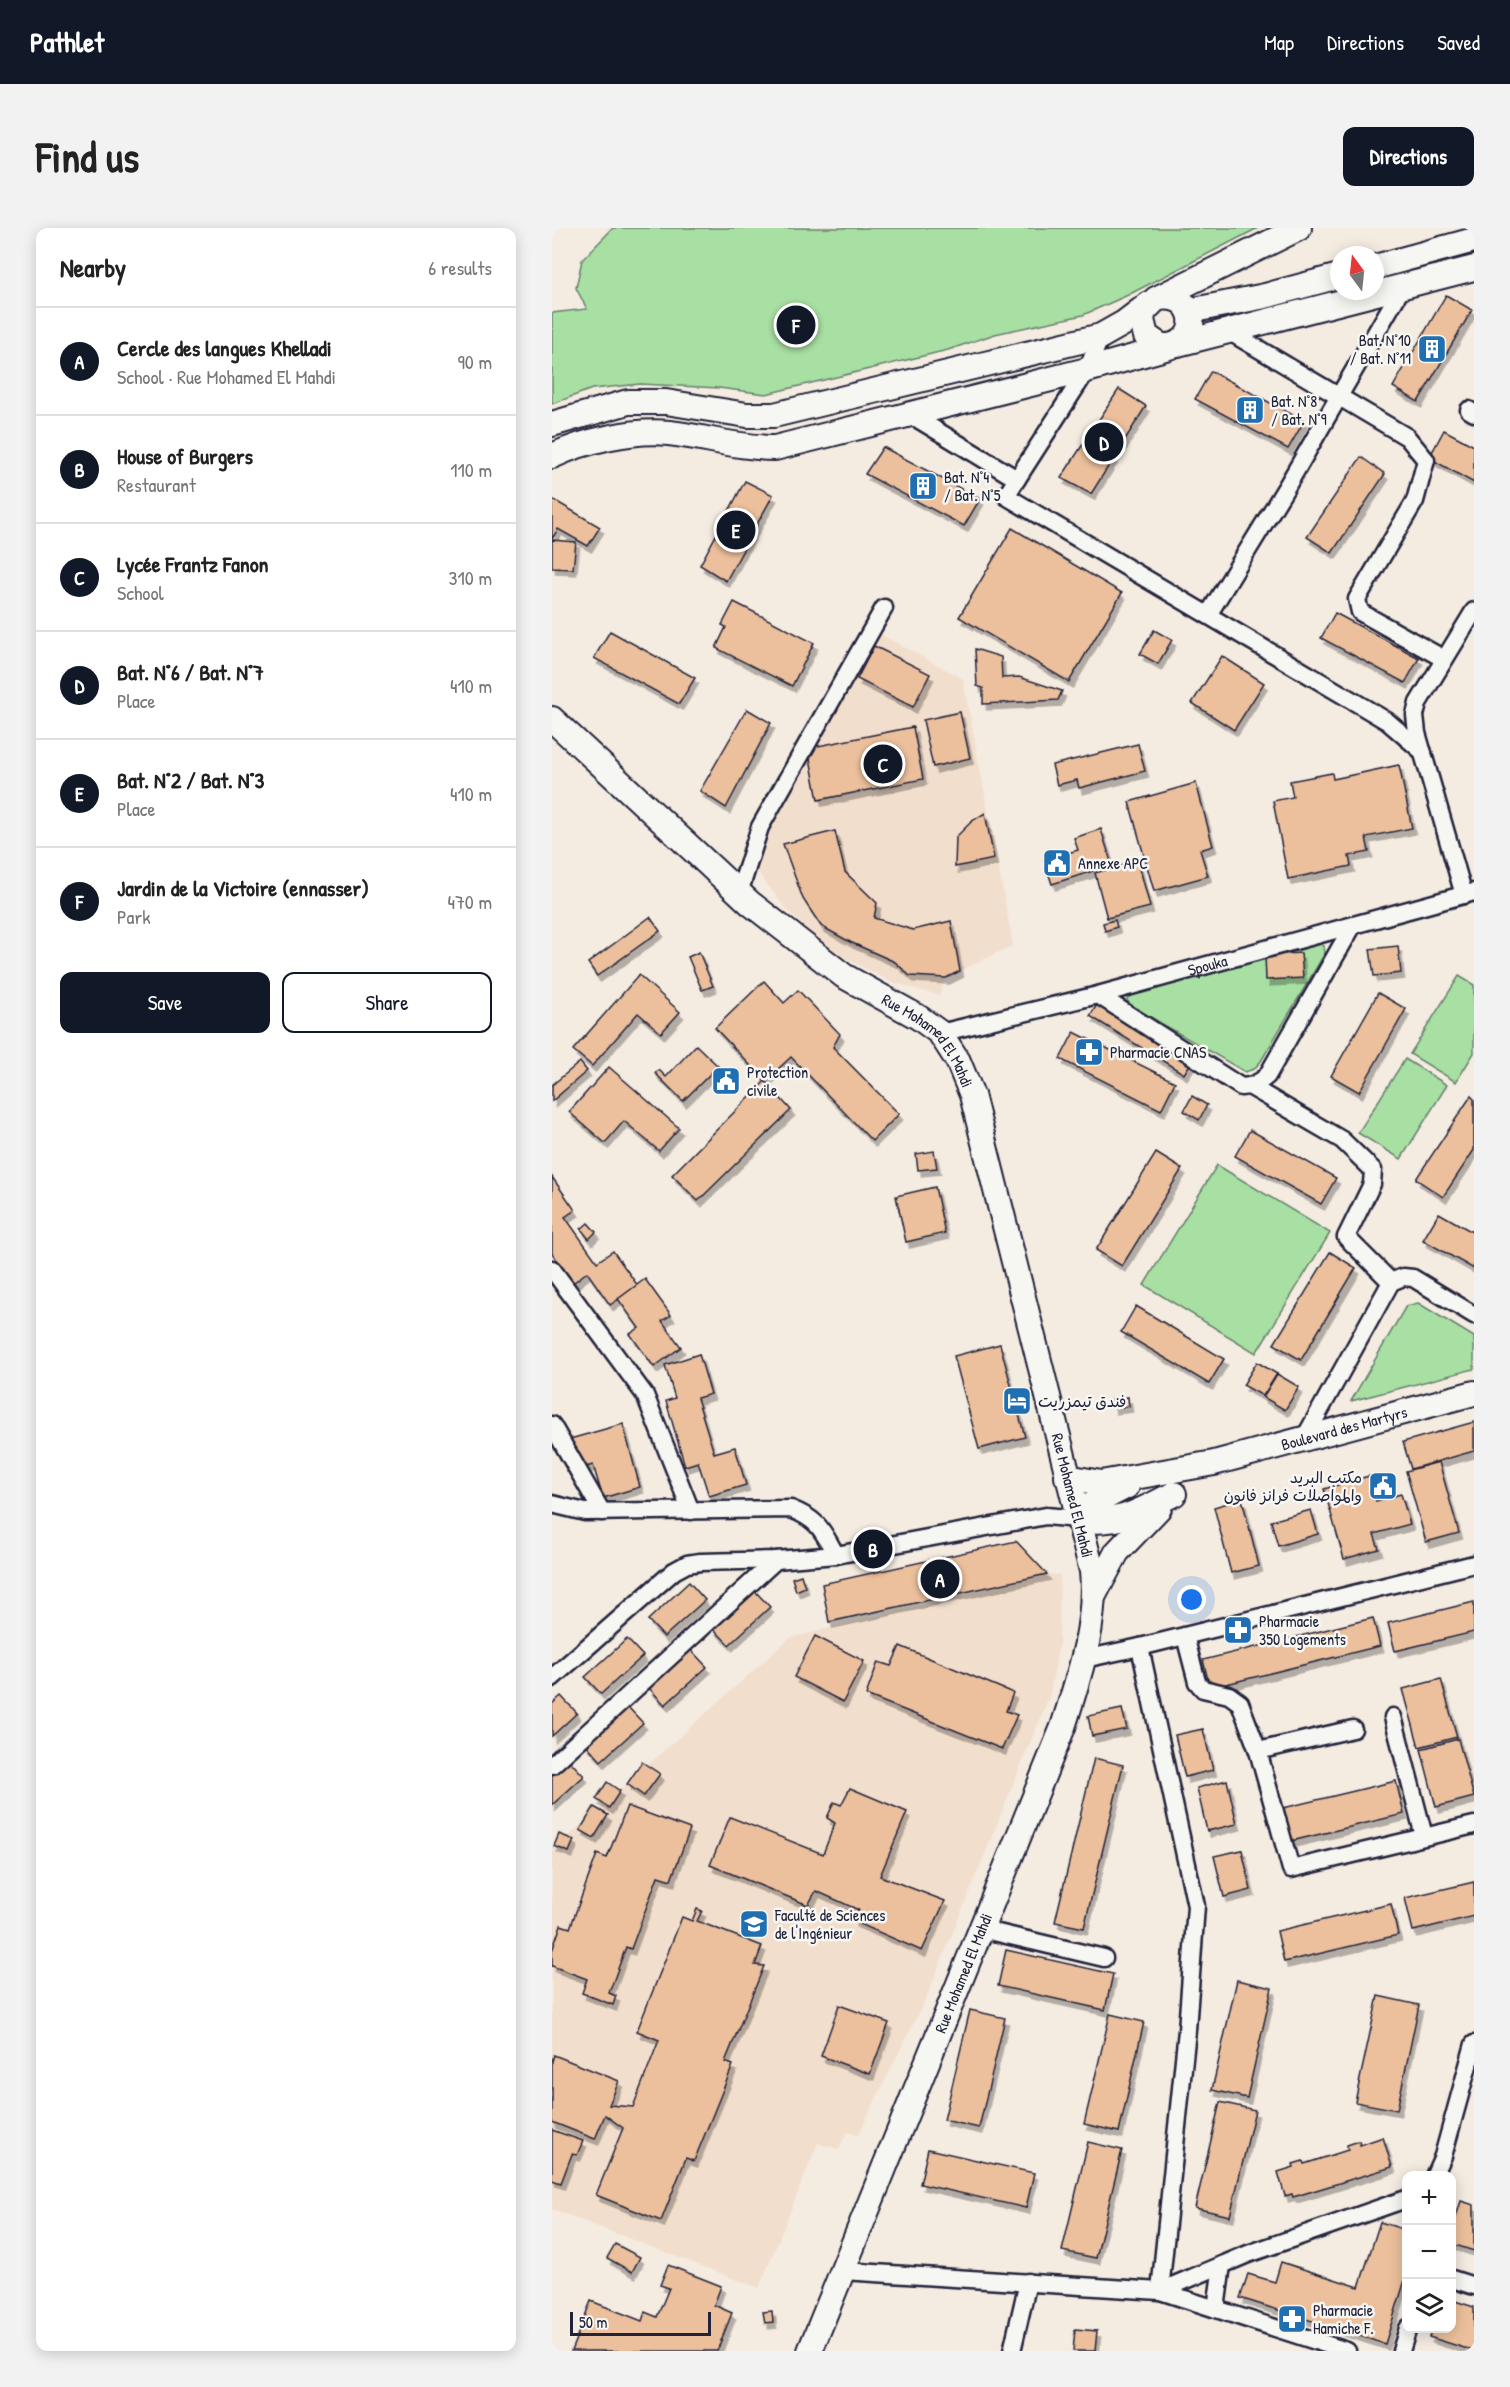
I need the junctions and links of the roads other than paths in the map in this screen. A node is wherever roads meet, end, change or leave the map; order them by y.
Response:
1 (1299, 228) edge
2 (1474, 240) edge
3 (1248, 252) junction
4 (1384, 265) edge
5 (1474, 268) edge
6 (1330, 278) edge
7 (1403, 286) junction
8 (1152, 301) junction
9 (1188, 309) junction
10 (1230, 332) junction
11 (1101, 336) junction
12 (1174, 345) junction
13 (1087, 370) junction
14 (1338, 396) junction
15 (911, 415) junction
16 (552, 424) edge
17 (552, 456) edge
18 (1017, 478) junction
19 (884, 608) dead end
20 (1474, 611) edge
21 (1208, 615) junction
22 (1444, 659) junction
23 (556, 727) edge
24 (1423, 752) junction
25 (739, 893) junction
26 (1469, 894) edge
27 (1352, 927) junction
28 (1098, 995) junction
29 (940, 1033) junction
30 (1251, 1086) junction
31 (552, 1269) edge
32 (1391, 1282) junction
33 (1474, 1315) edge
34 (1474, 1393) edge
35 (552, 1425) edge
36 (1304, 1439) junction
37 (1214, 1463) junction
38 (1160, 1472) junction
39 (1067, 1477) junction
40 (1174, 1494) junction
41 (552, 1504) edge
42 (602, 1512) junction
43 (692, 1512) junction
44 (1078, 1519) junction
45 (836, 1555) junction
46 (776, 1560) junction
47 (1474, 1564) edge
48 (1094, 1595) junction
49 (1185, 1636) junction
50 (1140, 1647) junction
51 (1084, 1659) junction
52 (552, 1678) edge
53 (1393, 1717) dead end
54 (1353, 1729) dead end
55 (1258, 1751) junction
56 (552, 1765) edge
57 (1474, 1825) edge
58 (1424, 1836) junction
59 (981, 1929) junction
60 (1104, 1958) dead end
61 (1474, 2044) edge
62 (1436, 2171) edge
63 (1402, 2201) edge
64 (1222, 2265) junction
65 (843, 2271) junction
66 (1456, 2280) edge
67 (1028, 2282) junction
68 (1474, 2286) edge
69 (1160, 2291) junction
70 (1216, 2309) junction
71 (1406, 2333) edge
72 (810, 2351) edge
73 (1012, 2351) edge
74 (1347, 2351) edge
75 (1401, 2351) edge

1 - 3 main road
2 - 4 main road
3 - 8 main road
3 - 9 main road
5 - 7 main road
6 - 9 main road
7 - 10 main road
7 - 14 street
8 - 9 main road
8 - 11 main road
8 - 12 main road
9 - 12 main road
10 - 12 main road
10 - 14 street
11 - 13 street
11 - 16 main road
12 - 13 main road
13 - 15 main road
13 - 18 street
14 - 21 street
14 - 22 street
15 - 17 main road
15 - 18 street
18 - 21 street
19 - 25 street
20 - 22 street
21 - 24 street
22 - 24 street
23 - 25 main road, Rue Mohamed El Mahdi
24 - 26 street
25 - 29 main road, Rue Mohamed El Mahdi
26 - 27 street, Spouka
27 - 28 street, Spouka
27 - 30 street
28 - 29 street, Spouka
28 - 30 street
29 - 39 main road, Rue Mohamed El Mahdi
30 - 32 street
31 - 43 street
32 - 33 street
32 - 36 street
34 - 36 main road, Boulevard des Martyrs
35 - 42 street
36 - 37 main road, Boulevard des Martyrs
37 - 38 main road, Boulevard des Martyrs
37 - 40 main road
38 - 39 main road
38 - 44 main road
39 - 44 main road, Rue Mohamed El Mahdi
40 - 44 main road
40 - 48 main road
41 - 42 street
42 - 43 street
43 - 45 street
44 - 45 street
44 - 48 main road, Rue Mohamed El Mahdi
45 - 46 street
46 - 52 street
46 - 56 street
47 - 49 street
48 - 51 main road, Rue Mohamed El Mahdi
49 - 50 street
49 - 55 street
50 - 51 street
50 - 69 street
51 - 59 main road, Rue Mohamed El Mahdi
53 - 58 street
54 - 55 street
55 - 58 street
57 - 58 street
59 - 60 street
59 - 65 main road, Rue Mohamed El Mahdi
61 - 62 street
63 - 64 street
64 - 69 street
64 - 70 street
65 - 67 street
65 - 72 main road, Rue Mohamed El Mahdi
66 - 68 street
67 - 69 street
67 - 73 street
69 - 70 street
70 - 74 street
71 - 75 street

